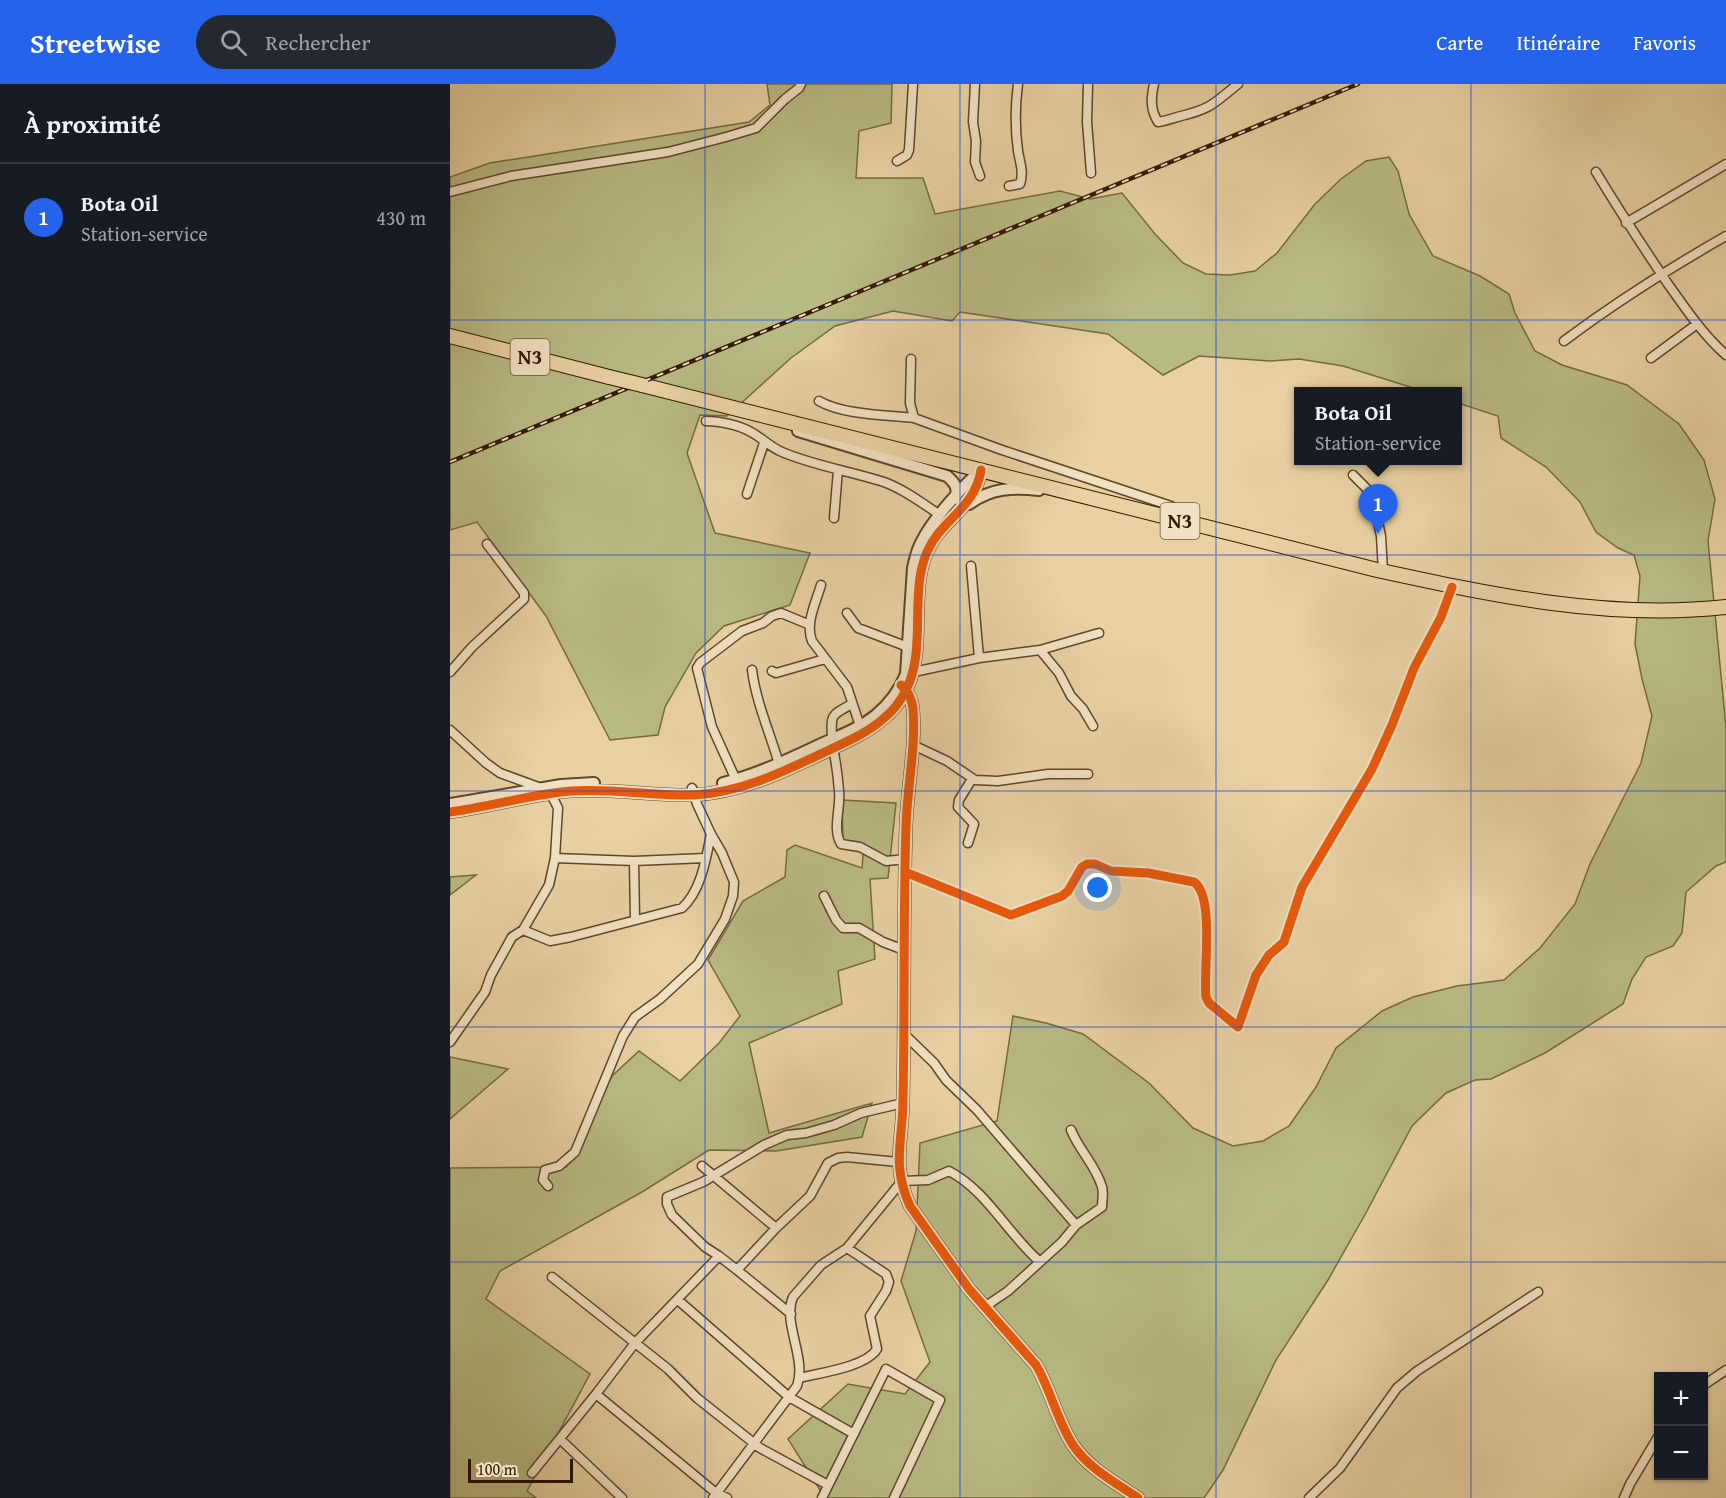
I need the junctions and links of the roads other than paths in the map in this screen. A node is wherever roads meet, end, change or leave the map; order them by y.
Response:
1 (801, 84) edge
2 (913, 84) edge
3 (975, 84) edge
4 (1018, 84) edge
5 (1088, 84) edge
6 (1154, 84) edge
7 (1238, 84) edge
8 (897, 161) dead end
9 (1726, 164) edge
10 (1091, 172) dead end
11 (1596, 172) dead end
12 (980, 176) dead end
13 (1008, 186) dead end
14 (450, 192) edge
15 (1626, 223) junction
16 (1726, 236) edge
17 (1661, 273) junction
18 (1696, 324) junction
19 (450, 336) edge
20 (1564, 341) dead end
21 (1726, 355) edge
22 (1651, 358) dead end
23 (911, 359) dead end
24 (819, 400) dead end
25 (715, 404) junction
26 (914, 418) junction
27 (706, 421) dead end
28 (764, 443) junction
29 (838, 470) junction
30 (981, 471) junction
31 (1353, 475) dead end
32 (747, 494) dead end
33 (1088, 497) junction
34 (955, 499) junction
35 (963, 507) junction
36 (940, 515) junction
37 (834, 518) dead end
38 (1182, 522) junction
39 (487, 544) dead end
40 (971, 566) dead end
41 (1383, 572) junction
42 (821, 585) dead end
43 (1452, 587) junction
44 (1726, 607) edge
45 (847, 613) dead end
46 (810, 626) junction
47 (1099, 633) dead end
48 (908, 647) junction
49 (1040, 650) junction
50 (979, 658) junction
51 (825, 659) junction
52 (752, 670) dead end
53 (772, 671) dead end
54 (450, 672) edge
55 (910, 673) junction
56 (904, 688) junction
57 (852, 704) junction
58 (860, 726) junction
59 (1093, 726) dead end
60 (450, 730) edge
61 (832, 743) junction
62 (914, 746) junction
63 (779, 764) junction
64 (1088, 774) dead end
65 (972, 779) junction
66 (736, 780) junction
67 (546, 791) junction
68 (693, 791) junction
69 (450, 804) edge
70 (450, 812) edge
71 (711, 834) junction
72 (968, 843) dead end
73 (555, 858) junction
74 (706, 858) junction
75 (906, 859) junction
76 (634, 861) junction
77 (905, 872) junction
78 (824, 896) dead end
79 (635, 919) junction
80 (523, 930) junction
81 (904, 950) junction
82 (904, 1034) junction
83 (450, 1042) edge
84 (903, 1103) junction
85 (1071, 1130) dead end
86 (898, 1162) junction
87 (702, 1166) dead end
88 (714, 1176) junction
89 (902, 1181) junction
90 (548, 1186) dead end
91 (1076, 1225) junction
92 (776, 1228) junction
93 (847, 1248) junction
94 (719, 1256) junction
95 (1039, 1261) junction
96 (737, 1270) junction
97 (552, 1277) dead end
98 (1538, 1292) dead end
99 (678, 1300) junction
100 (986, 1306) junction
101 (791, 1314) junction
102 (635, 1343) junction
103 (1726, 1370) edge
104 (800, 1378) junction
105 (1708, 1382) edge
106 (597, 1394) junction
107 (789, 1397) junction
108 (854, 1434) junction
109 (560, 1439) junction
110 (754, 1443) junction
111 (1654, 1445) edge
112 (532, 1473) dead end
113 (828, 1485) junction
114 (715, 1496) edge
115 (622, 1498) edge
116 (727, 1498) edge
117 (822, 1498) edge
118 (894, 1498) edge
119 (1138, 1498) edge
120 (1309, 1498) edge
121 (1624, 1498) edge

1 - 14 street
2 - 8 street
3 - 12 street
4 - 13 street
5 - 10 street
6 - 7 street
9 - 15 street
11 - 15 street
15 - 17 street
16 - 17 street
17 - 18 street
17 - 20 street
18 - 21 street
18 - 22 street
19 - 25 highway, N3, bridge
23 - 26 street
24 - 26 street
25 - 30 highway, N3
25 - 34 street
26 - 38 street
27 - 28 street
28 - 29 street
28 - 32 street
29 - 36 street
29 - 37 street
30 - 33 highway, N3
30 - 34 street
30 - 35 street
31 - 41 street
33 - 35 street
33 - 38 highway, N3
34 - 36 street
35 - 55 street
36 - 48 street
38 - 41 highway, N3
39 - 54 street
40 - 50 street
41 - 43 highway, N3
42 - 46 street
43 - 44 highway, N3
43 - 77 street
45 - 48 street
46 - 51 street
46 - 66 street
47 - 49 street
48 - 55 street
49 - 50 street
49 - 59 street
50 - 55 street
51 - 53 street
51 - 57 street
52 - 63 street
55 - 56 street
56 - 58 street
56 - 61 street
56 - 62 street
57 - 58 street
57 - 61 street
58 - 61 street
60 - 67 street
61 - 63 street
61 - 68 street
61 - 75 street
62 - 65 street
62 - 75 street
63 - 66 street
64 - 65 street
65 - 72 street
66 - 68 street
67 - 68 street
67 - 69 street
67 - 70 street
67 - 73 street
68 - 71 street
71 - 74 street
71 - 90 street
73 - 76 street
73 - 80 street
74 - 76 street
74 - 79 street
75 - 77 street
76 - 79 street
77 - 81 street
78 - 81 street
79 - 80 street
80 - 83 street
81 - 82 street
82 - 84 street
82 - 91 street
84 - 86 street
84 - 88 street
85 - 91 street
86 - 89 street
86 - 92 street
87 - 88 street
88 - 92 street
88 - 94 street
89 - 93 street
89 - 95 street
89 - 100 street
91 - 95 street
92 - 96 street
93 - 101 street
93 - 104 street
94 - 96 street
94 - 99 street
95 - 100 street
96 - 101 street
97 - 102 street
98 - 120 street
99 - 102 street
99 - 107 street
100 - 119 street
101 - 104 street
102 - 106 street
102 - 110 street
103 - 105 street
104 - 107 street
106 - 109 street
106 - 114 street
107 - 108 street
107 - 110 street
108 - 113 street
108 - 118 street
109 - 112 street
109 - 115 street
110 - 113 street
110 - 114 street
111 - 121 street
113 - 117 street
114 - 116 street

